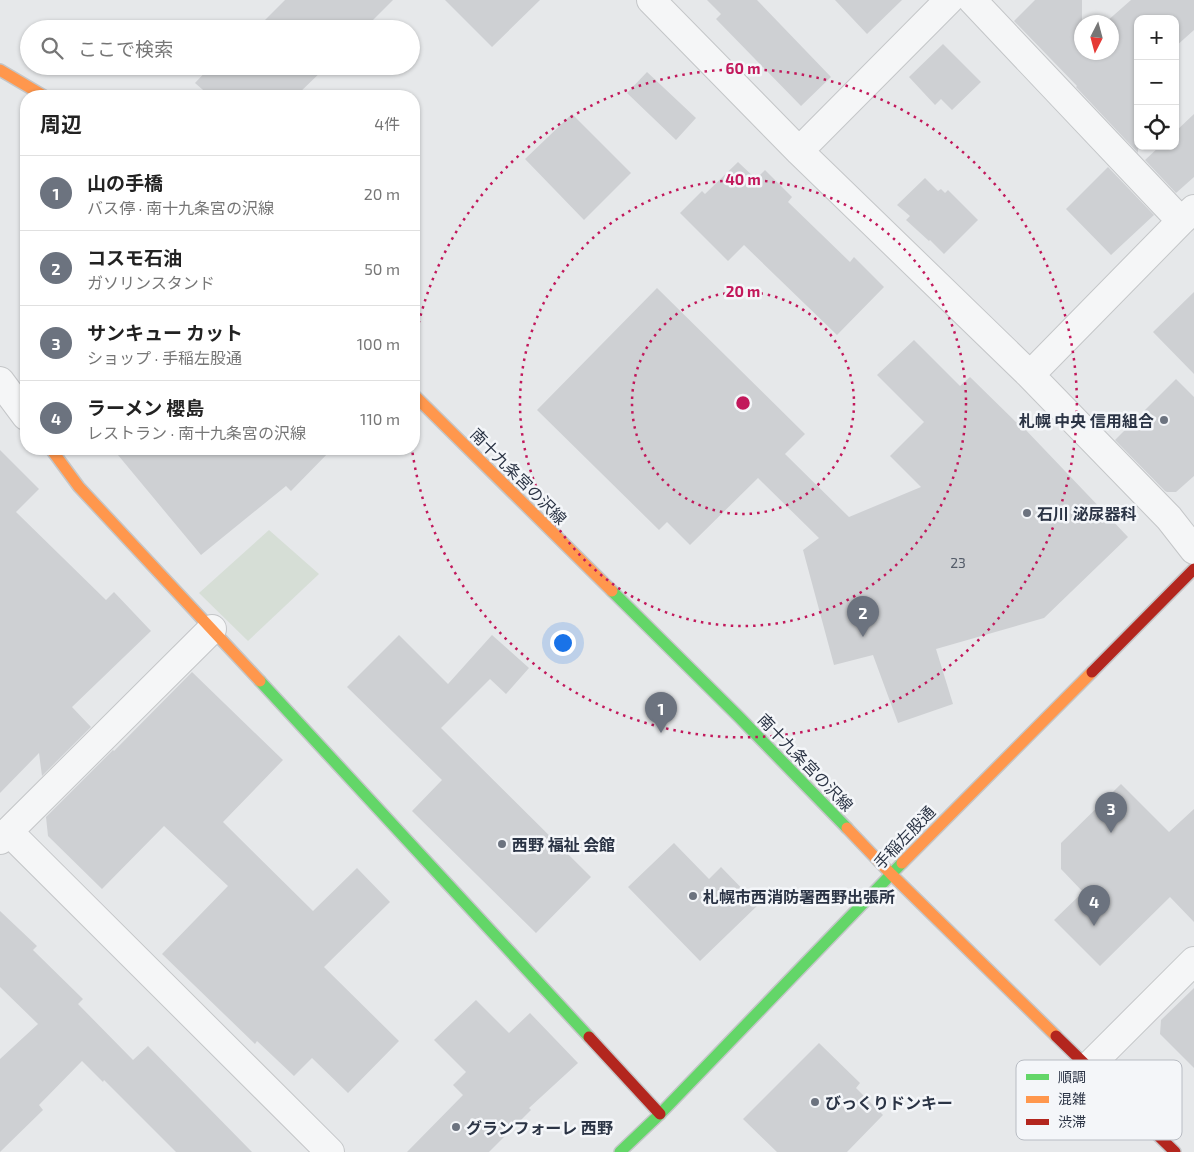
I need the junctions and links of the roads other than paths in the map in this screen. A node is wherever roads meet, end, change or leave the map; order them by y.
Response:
1 (651, 0) edge
2 (949, 0) edge
3 (972, 0) edge
4 (0, 70) edge
5 (34, 90) edge
6 (798, 151) junction
7 (1188, 215) edge
8 (1030, 375) junction
9 (0, 381) edge
10 (420, 401) edge
11 (20, 408) edge
12 (55, 455) edge
13 (1194, 550) edge
14 (1194, 569) edge
15 (212, 629) junction
16 (4, 836) edge
17 (891, 874) junction
18 (1194, 961) edge
19 (1081, 1060) edge
20 (1095, 1060) edge
21 (660, 1114) junction
22 (1163, 1140) edge
23 (330, 1152) edge
24 (620, 1152) edge
25 (1175, 1152) edge

1 - 6 street
2 - 6 street
3 - 7 street
4 - 5 main road
6 - 8 street
7 - 8 street
8 - 13 street
9 - 11 street
10 - 17 main road, 南十九条宮の沢線
12 - 15 main road
14 - 17 main road, 手稲左股通
15 - 16 street
15 - 21 main road
16 - 23 street
17 - 19 main road, 南十九条宮の沢線
17 - 21 main road, 手稲左股通
18 - 20 street
21 - 24 main road, 手稲左股通
22 - 25 main road, 南十九条宮の沢線

